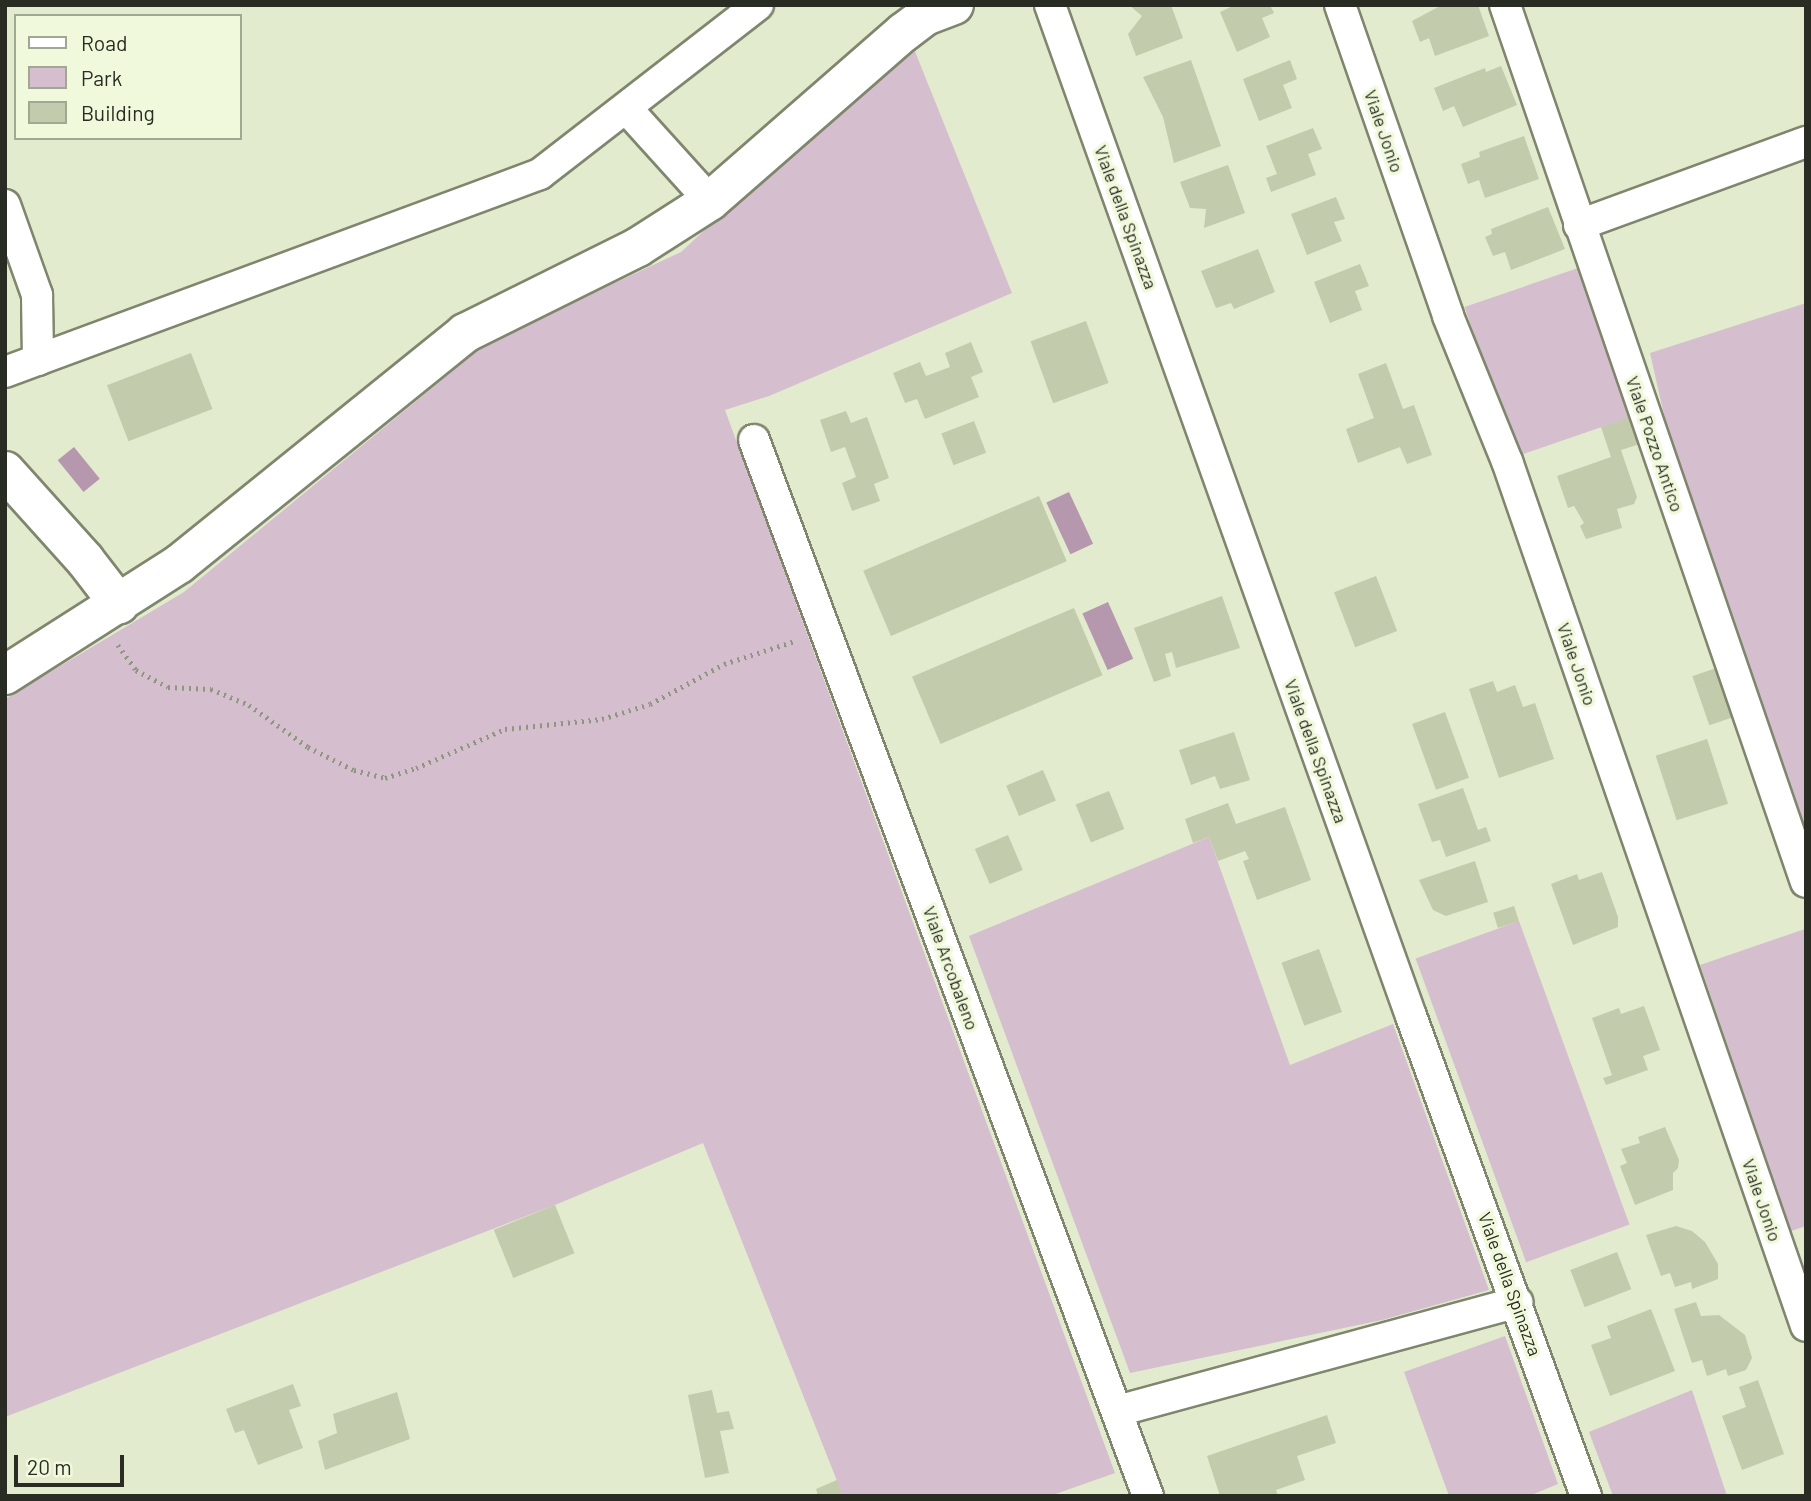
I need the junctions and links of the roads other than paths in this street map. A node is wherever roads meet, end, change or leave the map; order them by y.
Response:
1 (758, 5) edge
2 (954, 5) edge
3 (1050, 5) edge
4 (1340, 5) edge
5 (1505, 5) edge
6 (626, 109) junction
7 (1806, 142) edge
8 (710, 201) junction
9 (5, 205) edge
10 (1579, 225) junction
11 (38, 360) junction
12 (5, 372) edge
13 (754, 440) dead end
14 (5, 471) edge
15 (109, 611) junction
16 (5, 675) edge
17 (1806, 882) edge
18 (1517, 1302) junction
19 (1806, 1326) edge
20 (1117, 1411) junction
21 (1148, 1496) edge
22 (1586, 1496) edge

1 - 6 street
2 - 8 street
3 - 18 street, Viale della Spinazza
4 - 19 street, Viale Jonio
5 - 10 street, Viale Pozzo Antico
6 - 8 street
6 - 11 street
7 - 10 street
8 - 15 street
9 - 11 street
10 - 17 street, Viale Pozzo Antico
11 - 12 street
13 - 20 street, Viale Arcobaleno
14 - 15 street
15 - 16 street
18 - 20 street
18 - 22 street, Viale della Spinazza
20 - 21 street, Viale Arcobaleno

